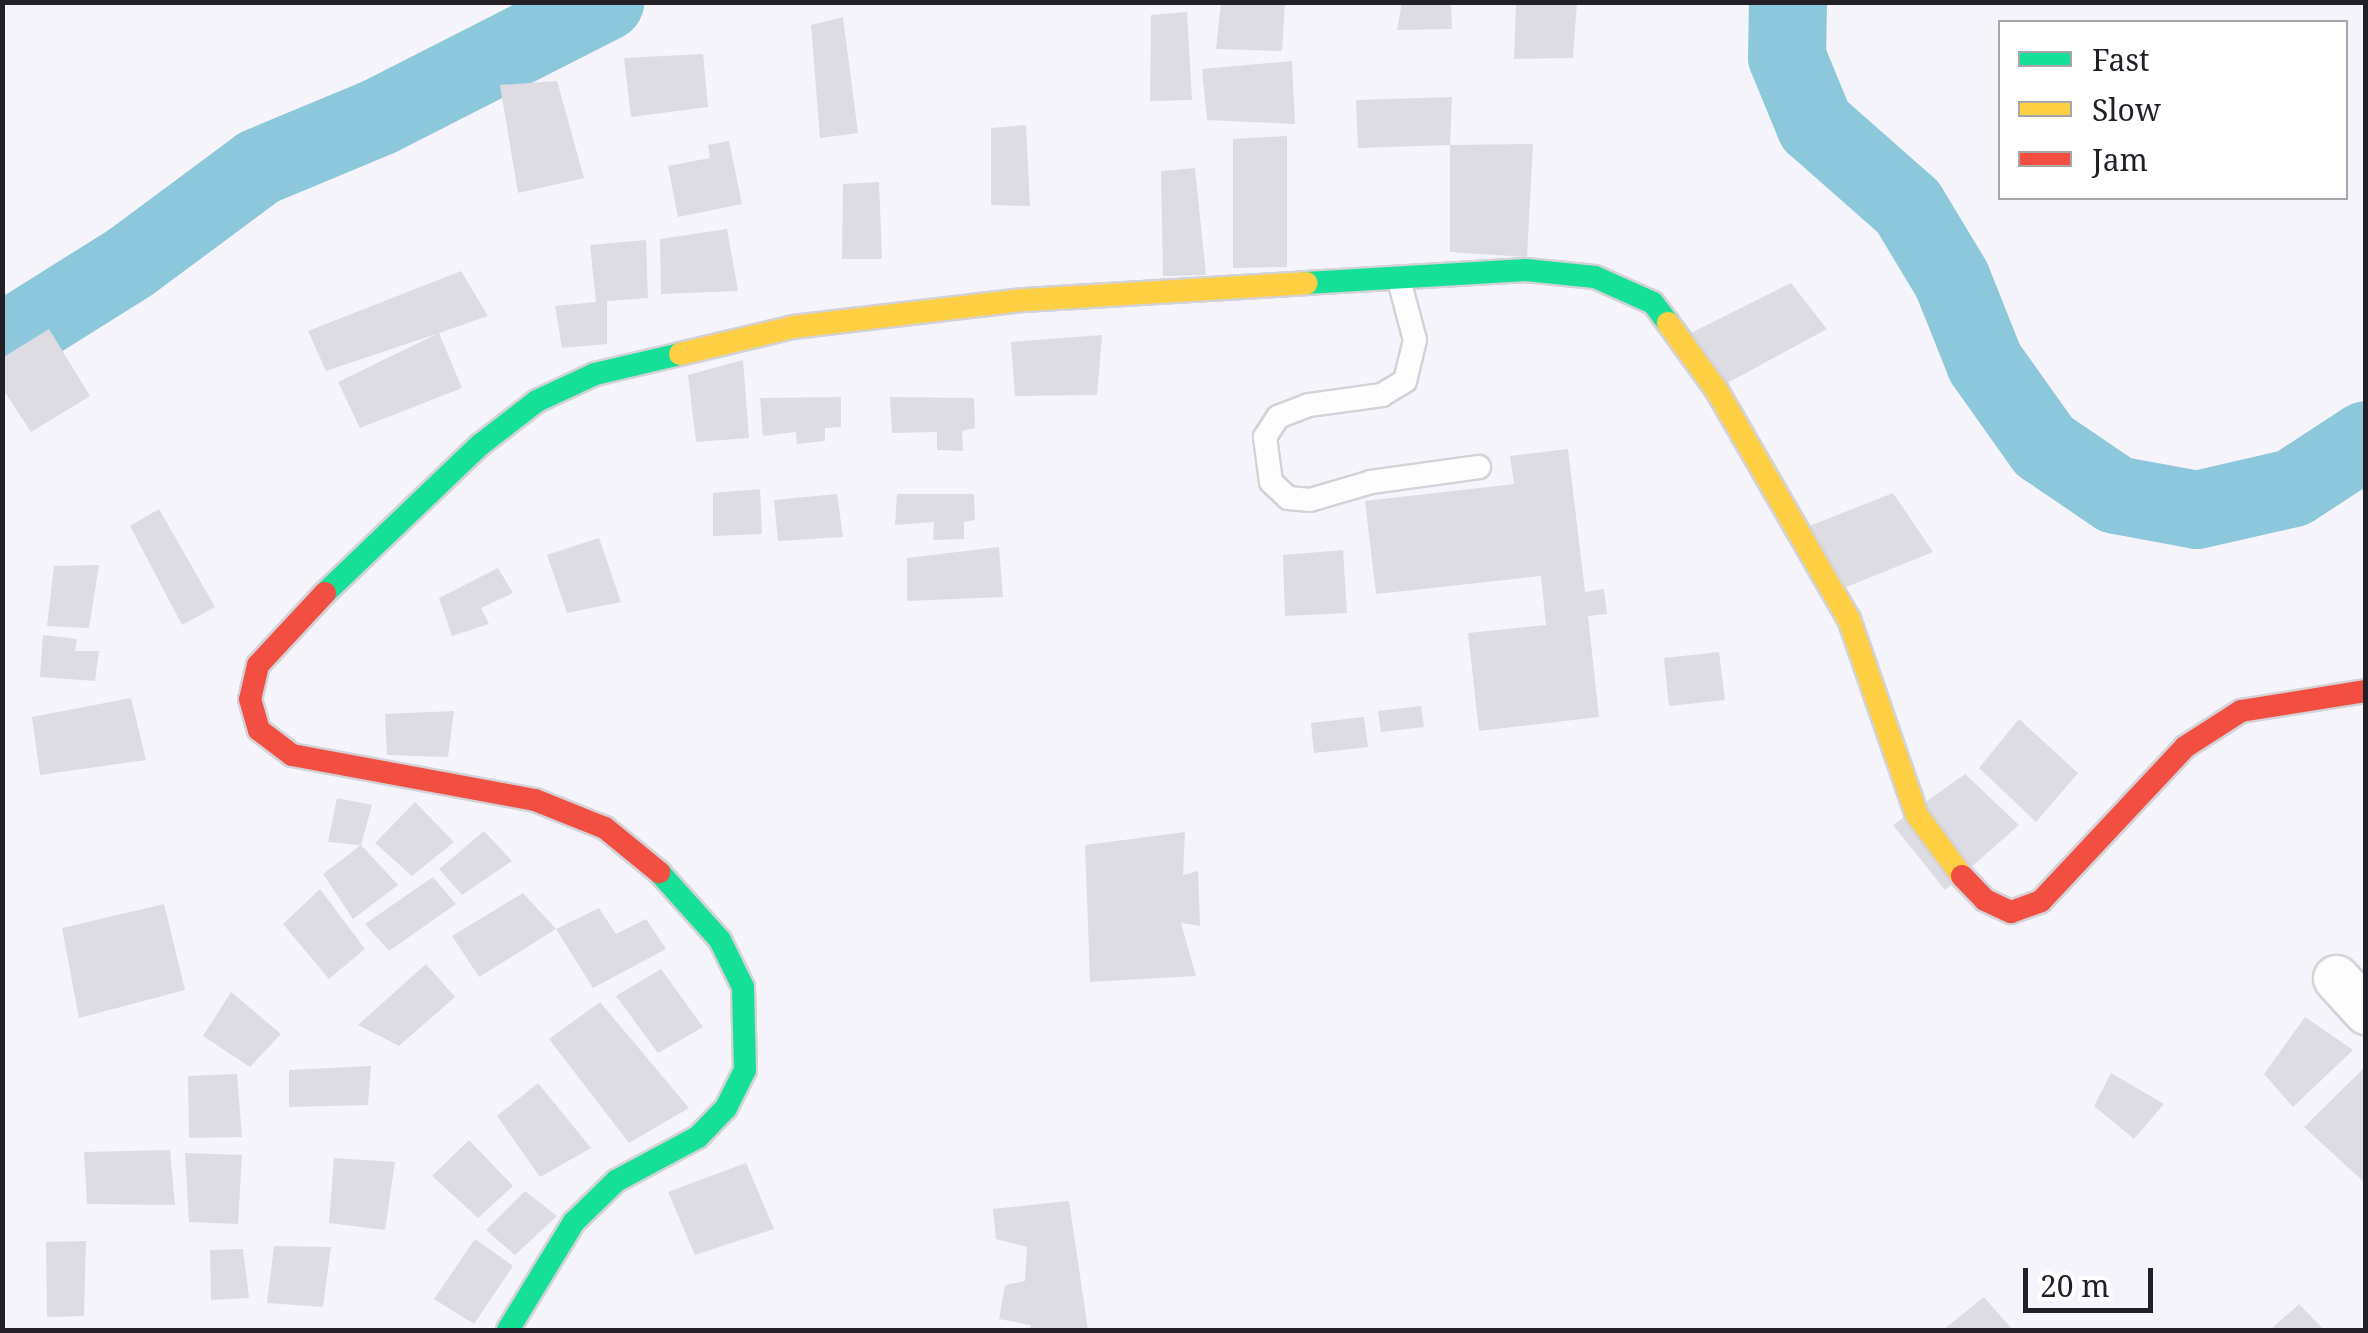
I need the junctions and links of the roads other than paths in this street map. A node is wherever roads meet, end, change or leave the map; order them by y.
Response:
1 (1399, 280) junction
2 (1479, 467) dead end
3 (2366, 692) edge
4 (2336, 978) dead end
5 (2366, 1011) edge
6 (508, 1330) edge

1 - 2 lane
1 - 3 street
1 - 6 street
4 - 5 street

